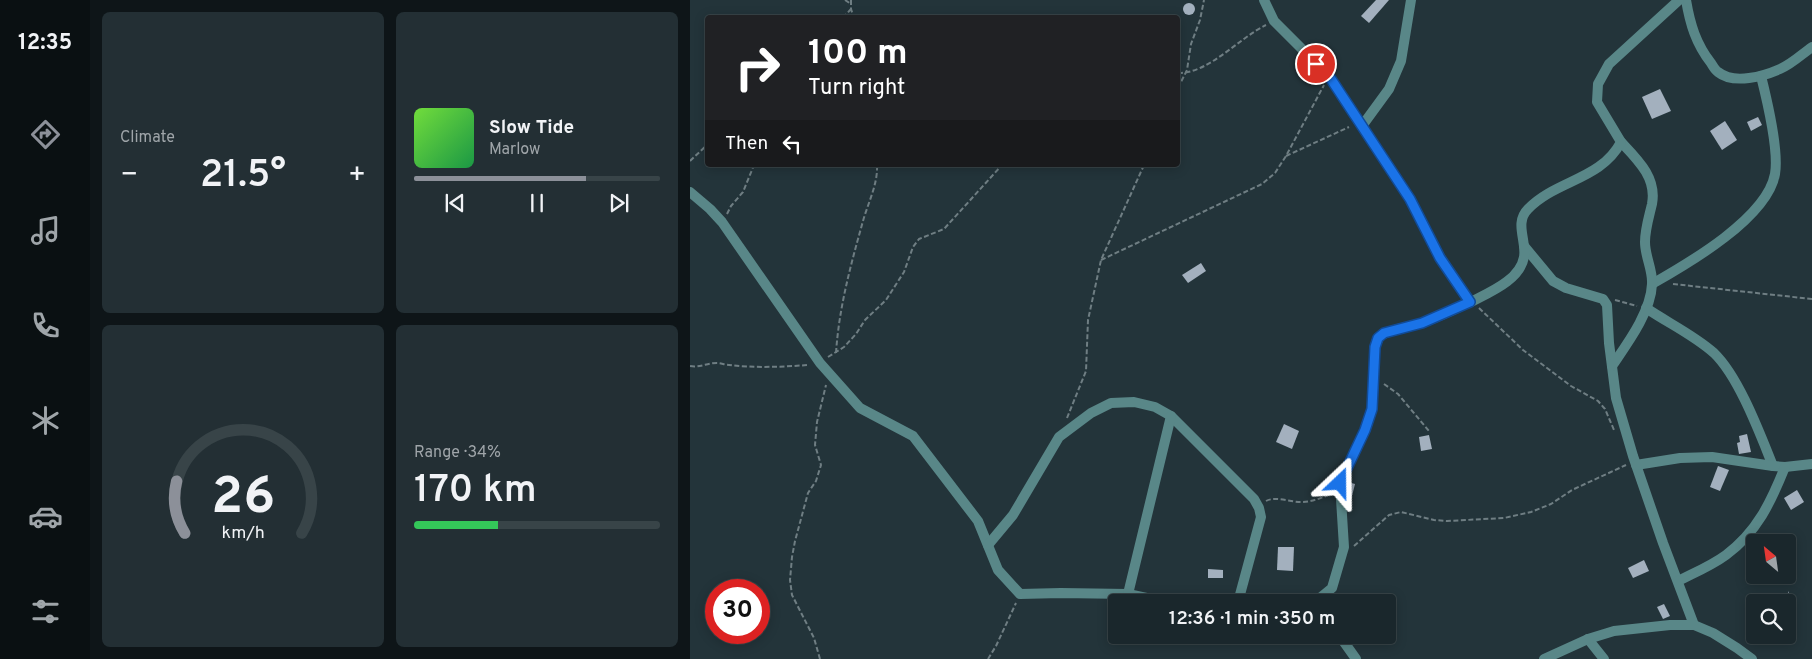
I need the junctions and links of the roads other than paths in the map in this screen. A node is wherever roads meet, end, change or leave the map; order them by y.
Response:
1 (1264, 0) edge
2 (1411, 0) edge
3 (1680, 0) edge
4 (1686, 0) edge
5 (1812, 47) edge
6 (1761, 76) junction
7 (1360, 124) junction
8 (1621, 142) junction
9 (690, 192) edge
10 (1524, 246) junction
11 (1655, 283) junction
12 (1471, 302) junction
13 (1646, 308) junction
14 (1612, 366) junction
15 (1172, 416) junction
16 (1635, 463) junction
17 (1812, 464) edge
18 (1773, 466) junction
19 (1785, 466) junction
20 (988, 545) junction
21 (1678, 581) junction
22 (1128, 594) joint
23 (1240, 594) edge
24 (1325, 594) edge
25 (1694, 625) junction
26 (1588, 639) junction
27 (1345, 644) edge
28 (1356, 659) edge
29 (1544, 659) edge
30 (1604, 659) edge
31 (1752, 659) edge

1 - 7 street
2 - 7 street
3 - 8 street
4 - 6 street
5 - 6 street
6 - 11 street
7 - 12 street
8 - 10 street
8 - 11 street
9 - 20 street
10 - 12 street
10 - 14 street
11 - 13 street
12 - 24 street
13 - 14 street
13 - 18 street
14 - 16 street
15 - 20 street
15 - 22 street
15 - 23 street
16 - 18 street
16 - 21 street
17 - 19 street
18 - 19 street
19 - 21 street
20 - 22 street
21 - 25 street
25 - 26 street
25 - 31 street
26 - 29 street
26 - 30 street
27 - 28 street

